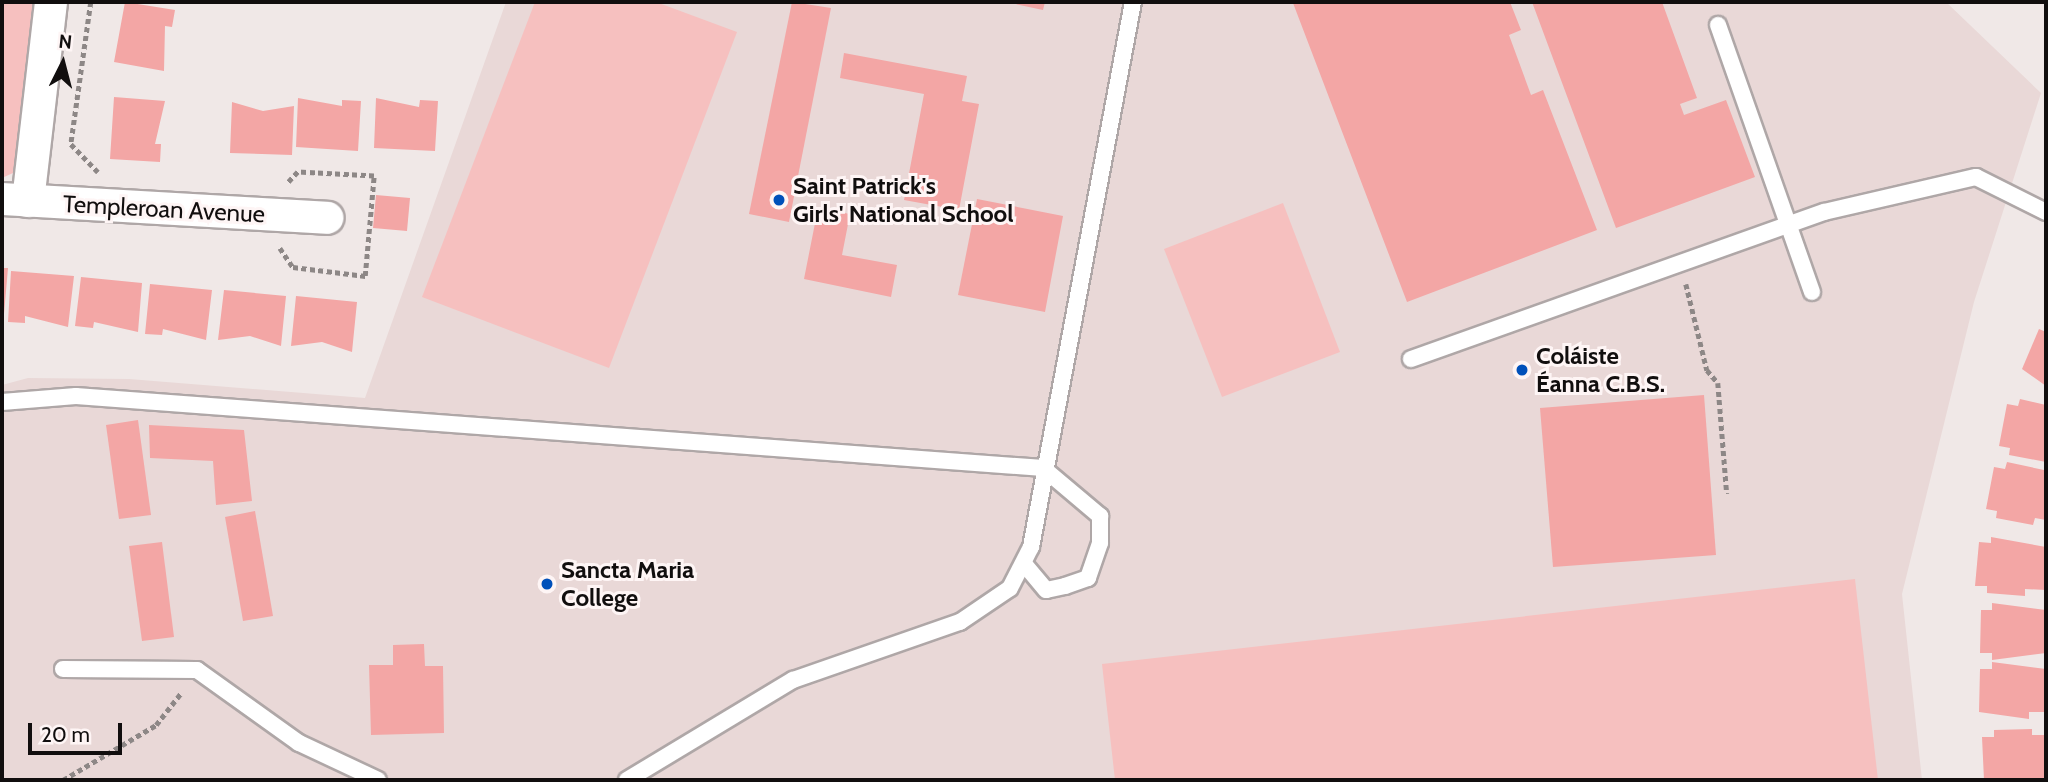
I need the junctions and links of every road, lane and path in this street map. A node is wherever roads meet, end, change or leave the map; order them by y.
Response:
1 (51, 2) edge
2 (1133, 2) edge
3 (1718, 25) dead end
4 (15, 200) edge
5 (2046, 212) edge
6 (327, 218) dead end
7 (1785, 226) junction
8 (1681, 262) junction
9 (1812, 292) dead end
10 (1411, 359) dead end
11 (2, 402) edge
12 (1043, 468) junction
13 (1727, 494) dead end
14 (1023, 563) junction
15 (63, 669) dead end
16 (197, 670) junction
17 (63, 780) edge
18 (378, 780) edge
19 (627, 780) edge

1 - 4 street
2 - 12 lane
3 - 7 lane
4 - 6 street, Templeroan Avenue
5 - 7 lane
7 - 8 lane
7 - 9 lane
8 - 10 lane
8 - 13 path
11 - 12 lane
12 - 14 lane
12 - 14 lane
14 - 19 lane
15 - 16 lane
16 - 17 path
16 - 18 lane

